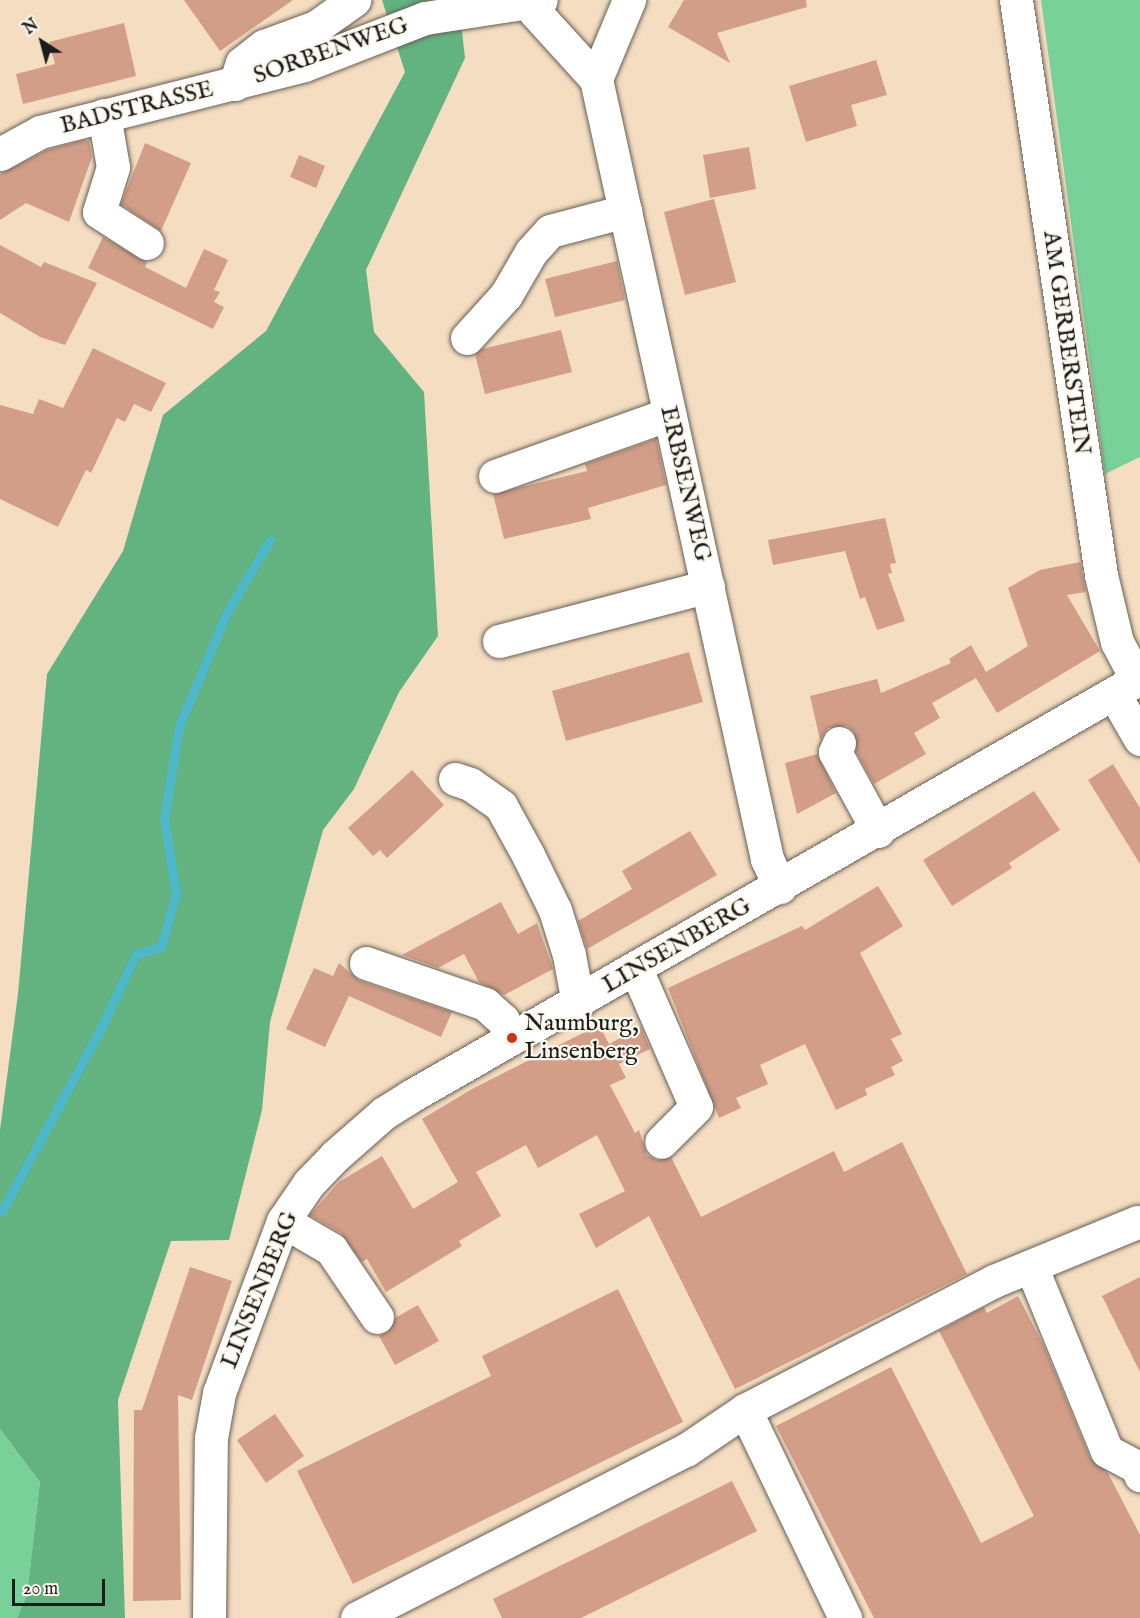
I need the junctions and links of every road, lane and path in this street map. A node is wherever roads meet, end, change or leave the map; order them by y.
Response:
1 (354, 0) edge
2 (629, 0) edge
3 (1016, 0) edge
4 (537, 1) edge
5 (596, 79) junction
6 (235, 84) junction
7 (104, 115) junction
8 (0, 154) edge
9 (625, 212) junction
10 (147, 243) dead end
11 (467, 338) dead end
12 (669, 414) junction
13 (495, 476) dead end
14 (708, 586) junction
15 (499, 641) dead end
16 (1130, 684) edge
17 (1140, 740) edge
18 (839, 743) dead end
19 (455, 779) dead end
20 (878, 831) junction
21 (780, 887) junction
22 (366, 963) dead end
23 (641, 966) junction
24 (578, 1002) junction
25 (512, 1038) junction
26 (690, 1055) dead end
27 (661, 1142) dead end
28 (283, 1221) junction
29 (1137, 1222) dead end
30 (1031, 1266) junction
31 (377, 1317) dead end
32 (745, 1410) junction
33 (1140, 1475) edge
34 (209, 1618) edge
35 (357, 1618) edge
36 (845, 1618) edge

1 - 6 street, BADSTRASSE
2 - 5 street
3 - 16 street, AM GERBERSTEIN
4 - 5 street, SORBENWEG
4 - 6 street, SORBENWEG
5 - 9 street, ERBSENWEG
6 - 7 street, BADSTRASSE
7 - 8 street, BADSTRASSE
7 - 10 street
9 - 11 street
9 - 12 street, ERBSENWEG
12 - 13 street
12 - 14 street, ERBSENWEG
14 - 15 street
14 - 21 street, ERBSENWEG
16 - 17 street, AM GERBERSTEIN
16 - 20 street, LINSENBERG
18 - 20 street
19 - 24 street
20 - 21 street, LINSENBERG
21 - 23 street, LINSENBERG
22 - 25 street
23 - 24 street, LINSENBERG
23 - 26 street
23 - 27 street
24 - 25 street, LINSENBERG
25 - 28 street, LINSENBERG
28 - 31 street
28 - 34 street, LINSENBERG
29 - 30 street
30 - 32 street
30 - 33 street
32 - 35 street
32 - 36 street

